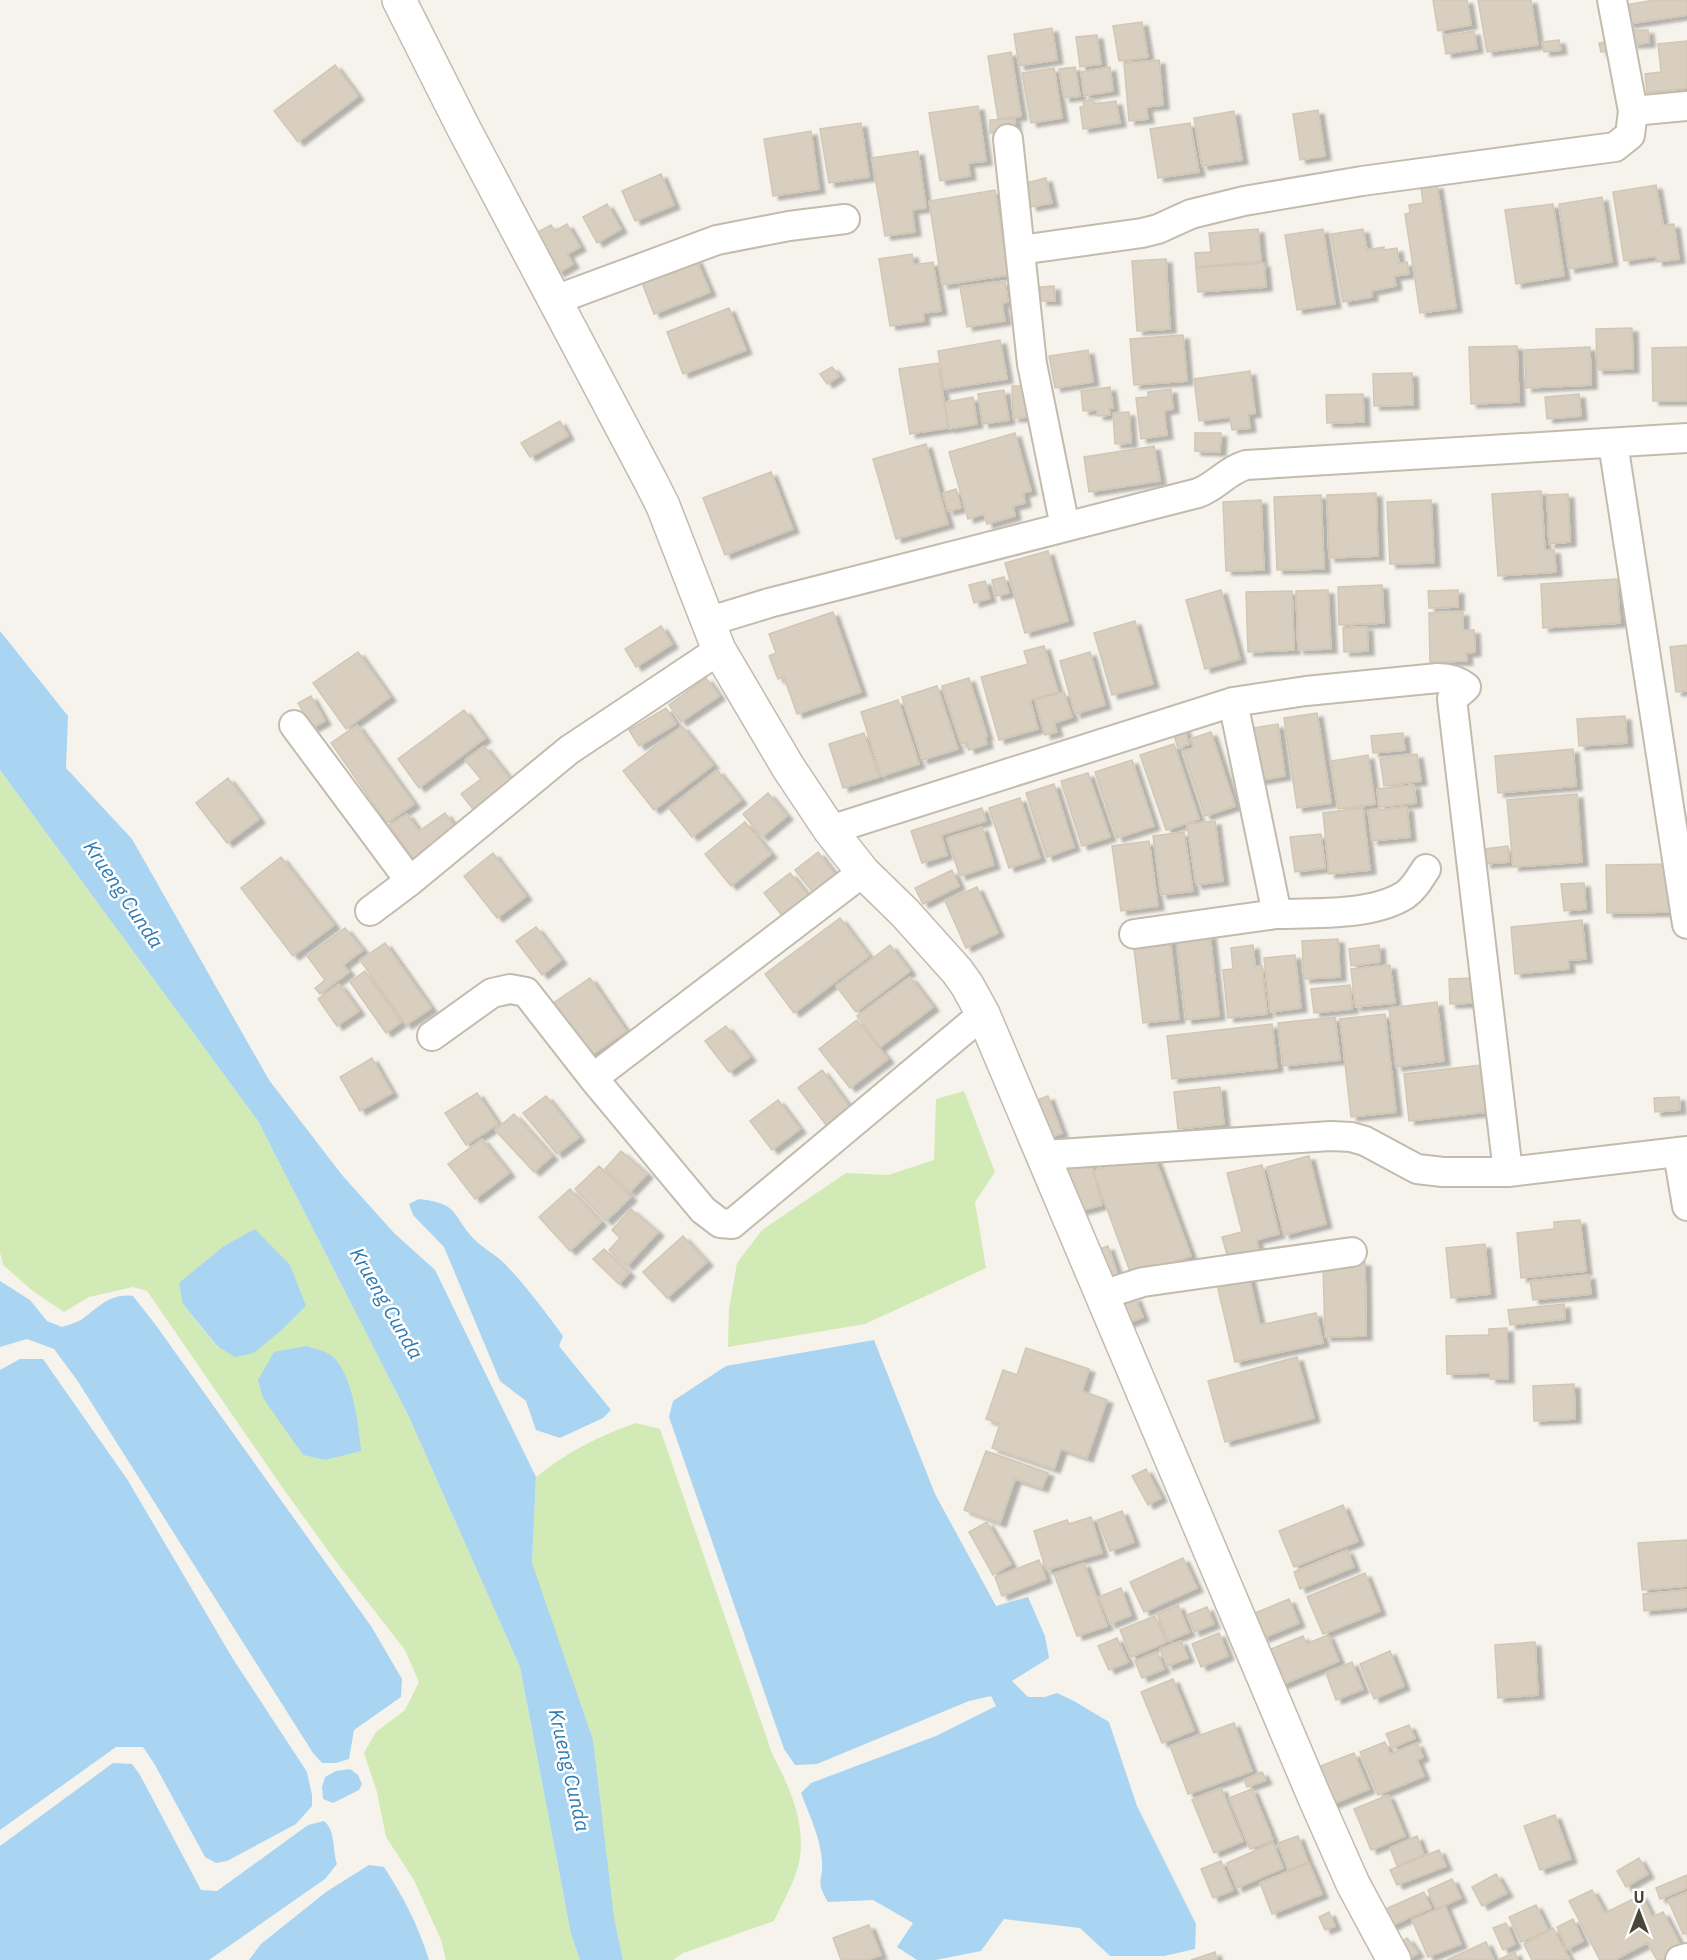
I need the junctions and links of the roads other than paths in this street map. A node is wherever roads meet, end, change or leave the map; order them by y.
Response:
1 (399, 0) edge
2 (1612, 0) edge
3 (1687, 106) edge
4 (1633, 111) junction
5 (1008, 140) dead end
6 (845, 219) dead end
7 (1020, 250) junction
8 (555, 300) junction
9 (1687, 438) edge
10 (1613, 443) junction
11 (1065, 527) junction
12 (713, 636) junction
13 (1233, 702) junction
14 (294, 725) dead end
15 (830, 830) junction
16 (1426, 869) dead end
17 (863, 872) junction
18 (410, 881) junction
19 (370, 911) dead end
20 (1277, 914) junction
21 (1687, 924) edge
22 (1134, 934) dead end
23 (983, 1014) junction
24 (432, 1036) dead end
25 (593, 1078) junction
26 (1682, 1152) edge
27 (1044, 1155) junction
28 (1508, 1172) junction
29 (1687, 1206) edge
30 (1352, 1252) dead end
31 (1102, 1295) junction
32 (1687, 1958) edge
33 (1394, 1960) edge
34 (1680, 1960) edge

1 - 8 street
2 - 4 street
3 - 4 street
4 - 7 street
5 - 7 street
6 - 8 street
7 - 11 street
8 - 12 street
9 - 10 street
10 - 11 street
10 - 21 street
11 - 12 street
12 - 15 street
12 - 18 street
13 - 15 street
13 - 20 street
13 - 28 street
14 - 18 street
15 - 17 street
16 - 20 street
17 - 23 street
17 - 25 street
18 - 19 street
20 - 22 street
23 - 25 street
23 - 27 street
24 - 25 street
26 - 28 street
26 - 29 street
27 - 28 street
27 - 31 street
30 - 31 street
31 - 33 street
32 - 34 street

